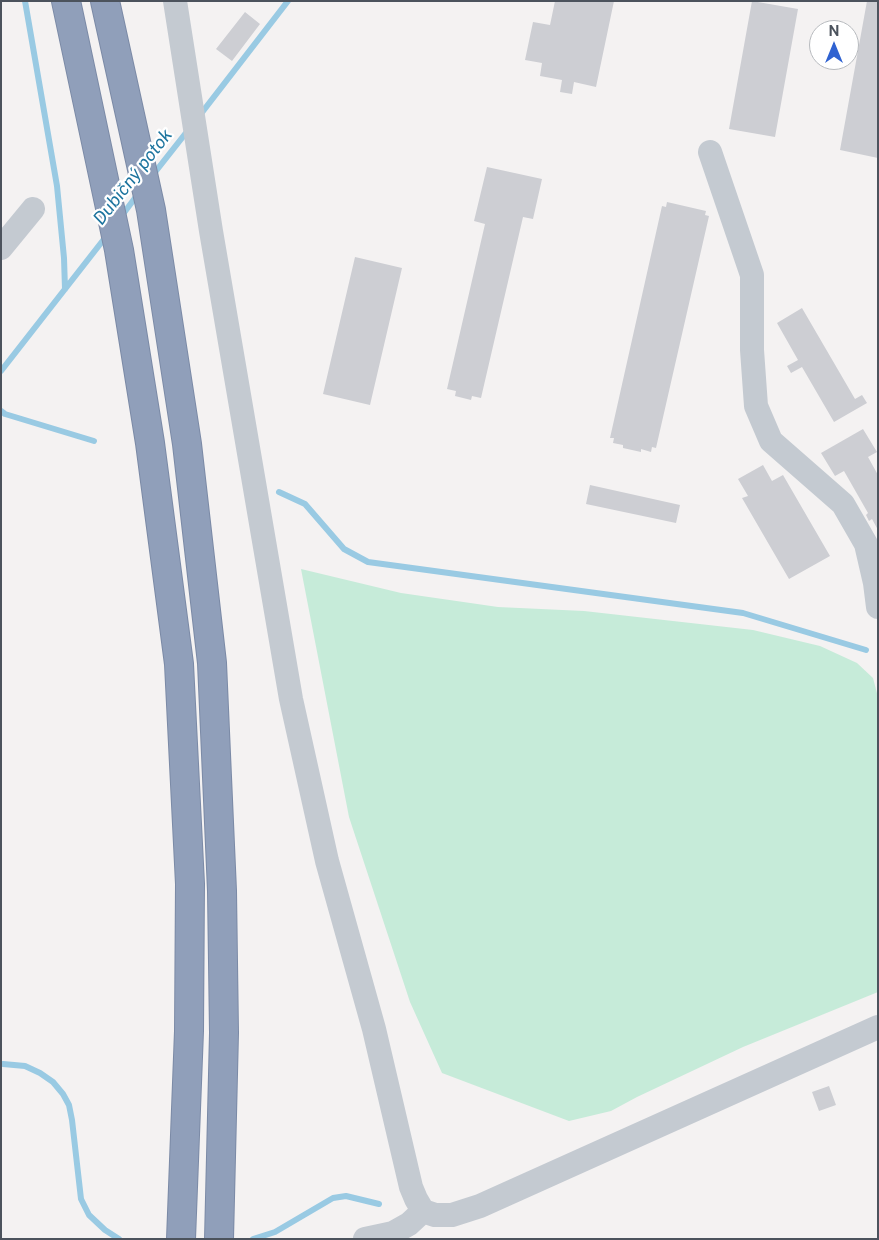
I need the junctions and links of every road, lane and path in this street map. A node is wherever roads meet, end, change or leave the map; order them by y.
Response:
1 (66, 1) edge
2 (105, 1) edge
3 (175, 1) edge
4 (710, 152) dead end
5 (33, 209) dead end
6 (1, 248) edge
7 (878, 607) edge
8 (878, 1027) edge
9 (423, 1211) junction
10 (220, 1232) edge
11 (182, 1233) edge
12 (365, 1239) edge

1 - 11 highway
2 - 10 highway
3 - 9 street
4 - 7 street
5 - 6 street
8 - 9 street
9 - 12 street

